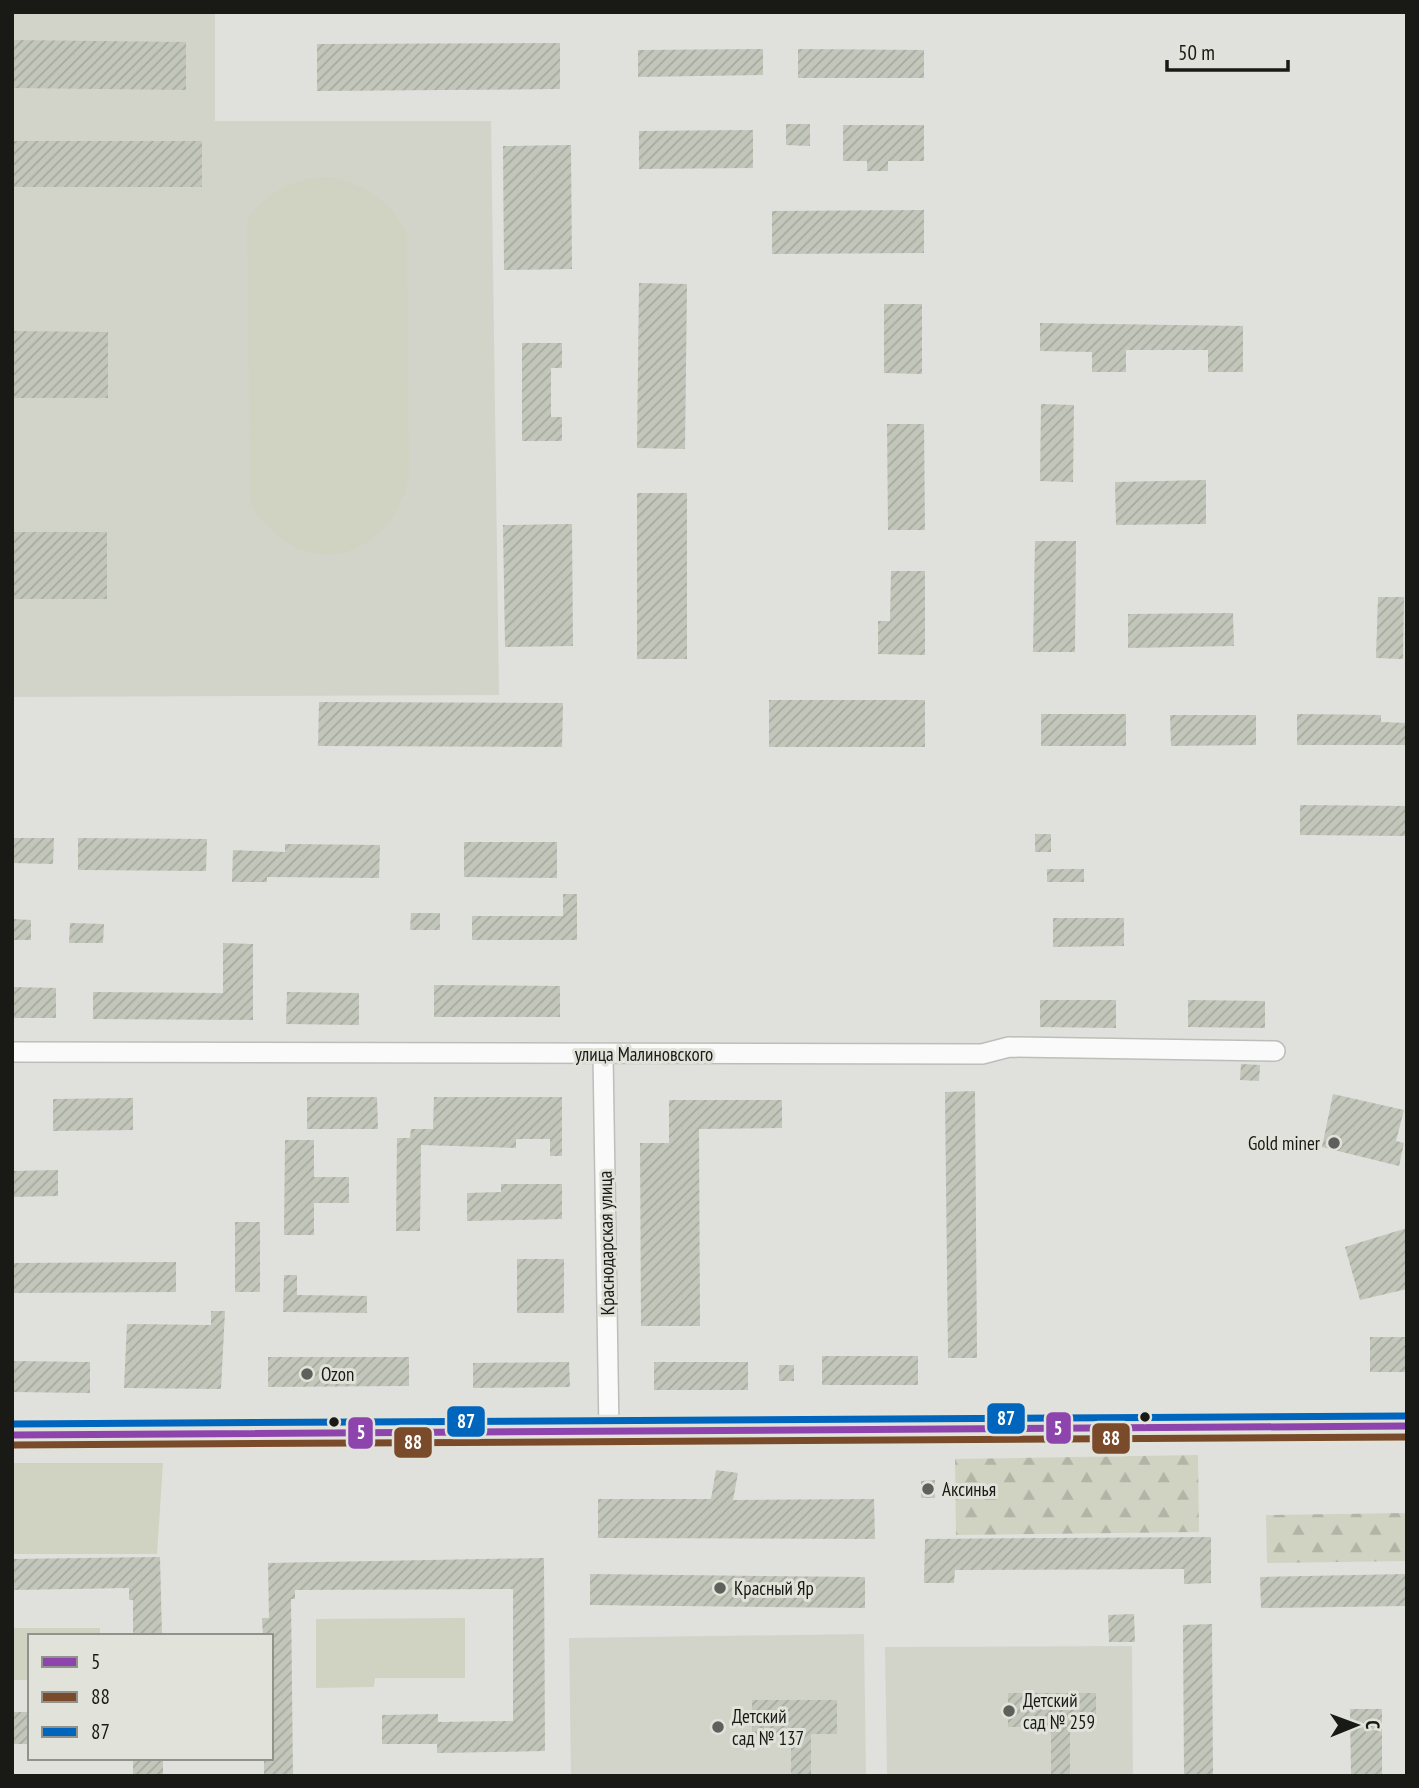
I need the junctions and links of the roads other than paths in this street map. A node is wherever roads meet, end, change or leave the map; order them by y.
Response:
1 (1275, 1051) dead end
2 (12, 1052) edge
3 (603, 1054) junction
4 (1407, 1426) edge
5 (609, 1432) junction
6 (12, 1435) edge

1 - 3 street, улица Малиновского
2 - 3 street, улица Малиновского
3 - 5 street, Краснодарская улица
4 - 5 main road
5 - 6 main road

